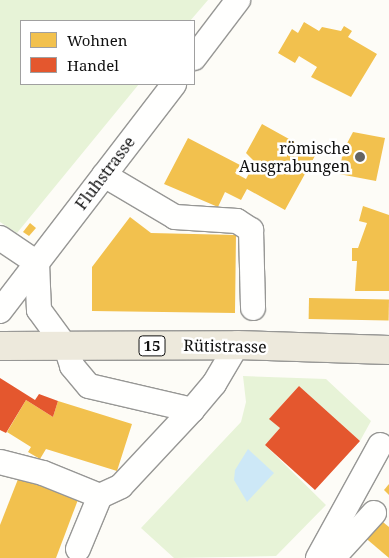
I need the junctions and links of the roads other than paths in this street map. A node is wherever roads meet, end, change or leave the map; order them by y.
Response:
1 (238, 0) edge
2 (195, 57) edge
3 (173, 85) edge
4 (104, 175) junction
5 (0, 238) edge
6 (37, 263) junction
7 (253, 308) dead end
8 (0, 311) edge
9 (237, 345) junction
10 (0, 346) edge
11 (66, 347) junction
12 (389, 350) edge
13 (192, 410) junction
14 (380, 445) dead end
15 (0, 462) edge
16 (100, 496) junction
17 (374, 513) dead end
18 (78, 549) dead end
19 (318, 558) edge
20 (334, 558) edge

1 - 2 street
3 - 4 street, Fluhstrasse
4 - 6 street, Fluhstrasse
4 - 7 street
5 - 6 street
6 - 8 street, Fluhstrasse
6 - 11 street
9 - 11 main road, Rütistrasse / 15
9 - 12 main road, Rütistrasse / 15
9 - 13 street
10 - 11 main road, Rütistrasse / 15
11 - 13 street
13 - 16 street
14 - 19 street
15 - 16 street
16 - 18 street
17 - 20 street

